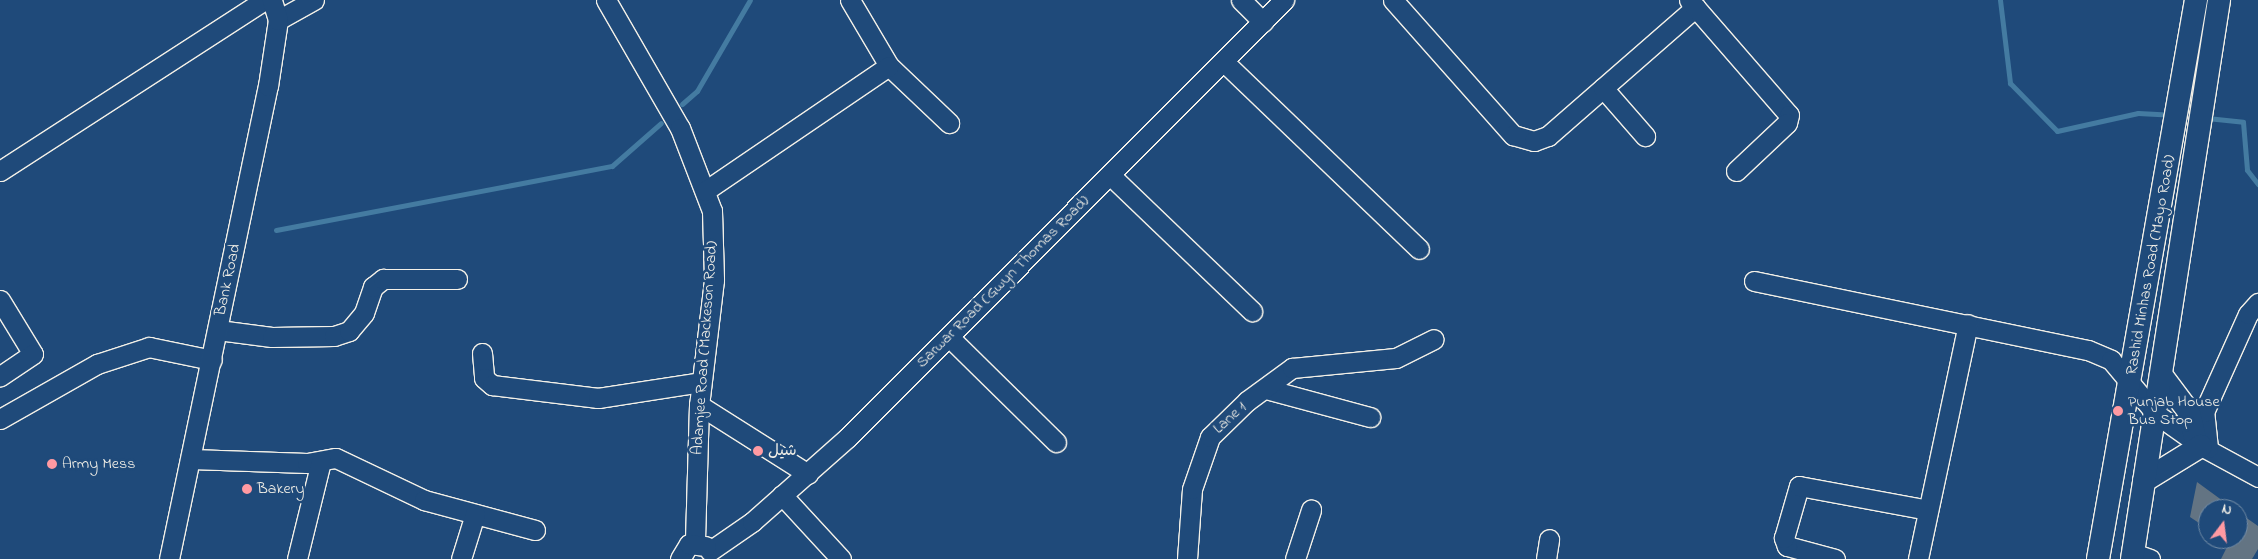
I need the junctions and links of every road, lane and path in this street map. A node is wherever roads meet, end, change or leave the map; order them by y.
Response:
1 (264, 0) edge
2 (272, 0) edge
3 (314, 0) edge
4 (606, 0) edge
5 (850, 0) edge
6 (1241, 0) edge
7 (1284, 0) edge
8 (1393, 0) edge
9 (2196, 0) edge
10 (2219, 0) edge
11 (1692, 3) edge
12 (278, 20) junction
13 (1263, 22) junction
14 (1224, 62) junction
15 (889, 66) junction
16 (1603, 88) junction
17 (950, 123) dead end
18 (1645, 136) dead end
19 (0, 171) edge
20 (1736, 171) dead end
21 (1110, 175) junction
22 (705, 191) junction
23 (1418, 249) dead end
24 (457, 279) dead end
25 (1754, 281) dead end
26 (0, 300) edge
27 (2258, 303) edge
28 (1252, 311) dead end
29 (1968, 324) junction
30 (218, 330) junction
31 (949, 337) junction
32 (1434, 339) dead end
33 (482, 353) dead end
34 (212, 360) junction
35 (0, 376) edge
36 (2162, 376) junction
37 (2131, 379) junction
38 (701, 382) junction
39 (1266, 389) junction
40 (699, 405) junction
41 (2156, 414) junction
42 (1370, 416) dead end
43 (0, 420) edge
44 (1056, 442) dead end
45 (2202, 446) junction
46 (191, 459) junction
47 (321, 461) junction
48 (808, 474) junction
49 (2258, 477) edge
50 (2144, 481) junction
51 (782, 495) junction
52 (1311, 510) dead end
53 (1928, 510) junction
54 (475, 514) junction
55 (535, 530) dead end
56 (1549, 539) dead end
57 (706, 551) edge
58 (2138, 557) edge
59 (169, 559) edge
60 (297, 559) edge
61 (461, 559) edge
62 (680, 559) edge
63 (841, 559) edge
64 (1187, 559) edge
65 (1295, 559) edge
66 (1546, 559) edge
67 (1835, 559) edge
68 (1918, 559) edge
69 (2098, 559) edge

1 - 19 street
2 - 12 street, Bank Road
3 - 12 street
4 - 22 street, Adamjee Road (Mackeson Road)
5 - 15 street
6 - 13 street
7 - 13 street, Sarwar Road (Gwyn Thomas Road)
8 - 16 street
9 - 37 main road, Rashid Minhas Road (Mayo Road)
10 - 36 main road, Rashid Minhas Road (Mayo Road)
11 - 16 street
11 - 20 street
12 - 30 street, Bank Road
13 - 14 street, Sarwar Road (Gwyn Thomas Road)
14 - 21 street, Sarwar Road (Gwyn Thomas Road)
14 - 23 street
15 - 17 street
15 - 22 street
16 - 18 street
21 - 28 street
21 - 31 street, Sarwar Road (Gwyn Thomas Road)
22 - 38 street, Adamjee Road (Mackeson Road)
24 - 30 street
25 - 29 street
26 - 35 street
27 - 45 street
29 - 37 street
29 - 53 street
30 - 34 street, Bank Road
31 - 44 street
31 - 48 street, Sarwar Road (Gwyn Thomas Road)
32 - 39 street, Lane 1
33 - 38 street
34 - 43 street
34 - 46 street, Bank Road
36 - 41 main road, Rashid Minhas Road (Mayo Road)
36 - 45 main road
37 - 41 street
37 - 69 main road, Rashid Minhas Road (Mayo Road)
38 - 40 street, Adamjee Road (Mackeson Road)
39 - 42 street
39 - 64 street, Lane 1
40 - 48 street
40 - 57 street, Adamjee Road (Mackeson Road)
41 - 45 street
41 - 50 main road, Rashid Minhas Road (Mayo Road)
45 - 49 street
45 - 50 main road
46 - 47 street
46 - 59 street, Bank Road
47 - 54 street
47 - 60 street
48 - 51 street, Sarwar Road (Gwyn Thomas Road)
50 - 58 main road, Rashid Minhas Road (Mayo Road)
51 - 57 street, Sarwar Road (Gwyn Thomas Road)
51 - 63 street
52 - 65 street
53 - 67 street
53 - 68 street
54 - 55 street
54 - 61 street
56 - 66 street
57 - 62 street, Sarwar Road (Gwyn Thomas Road)

